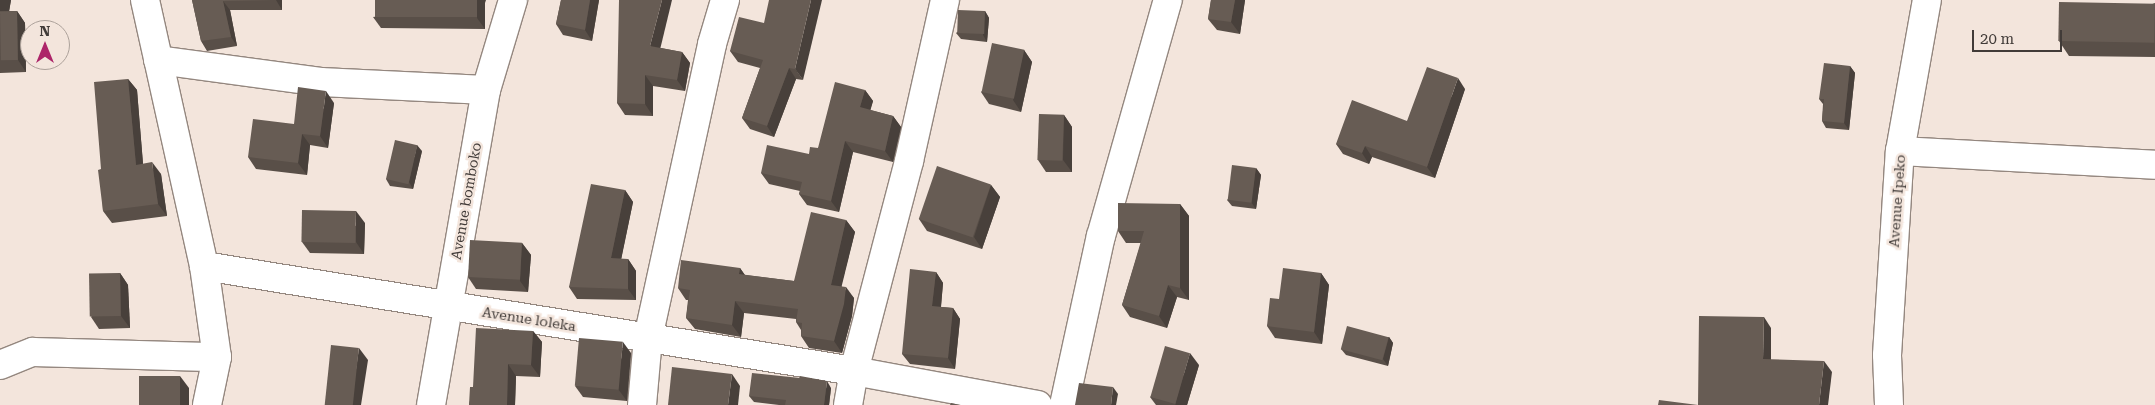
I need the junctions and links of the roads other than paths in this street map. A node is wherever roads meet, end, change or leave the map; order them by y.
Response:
1 (145, 0) edge
2 (513, 0) edge
3 (724, 0) edge
4 (945, 0) edge
5 (1168, 0) edge
6 (1927, 0) edge
7 (158, 60) junction
8 (486, 90) junction
9 (1900, 151) junction
10 (2155, 165) edge
11 (204, 266) junction
12 (447, 305) junction
13 (648, 338) junction
14 (217, 357) junction
15 (0, 365) edge
16 (854, 371) junction
17 (207, 405) edge
18 (431, 405) edge
19 (642, 405) edge
20 (848, 405) edge
21 (1038, 405) edge
22 (1064, 405) edge
23 (1889, 405) edge

1 - 7 street
2 - 8 street, Avenue bomboko
3 - 13 street
4 - 16 street
5 - 22 street
6 - 9 street, Avenue Ipeko
7 - 8 street
7 - 11 street
8 - 12 street, Avenue bomboko
9 - 10 street
9 - 23 street, Avenue Ipeko
11 - 12 street, Avenue loleka
11 - 14 street
12 - 13 street, Avenue loleka
12 - 18 street, Avenue bomboko
13 - 16 street, Avenue loleka
13 - 19 street
14 - 15 street
14 - 17 street
16 - 20 street
16 - 21 street, Avenue loleka

